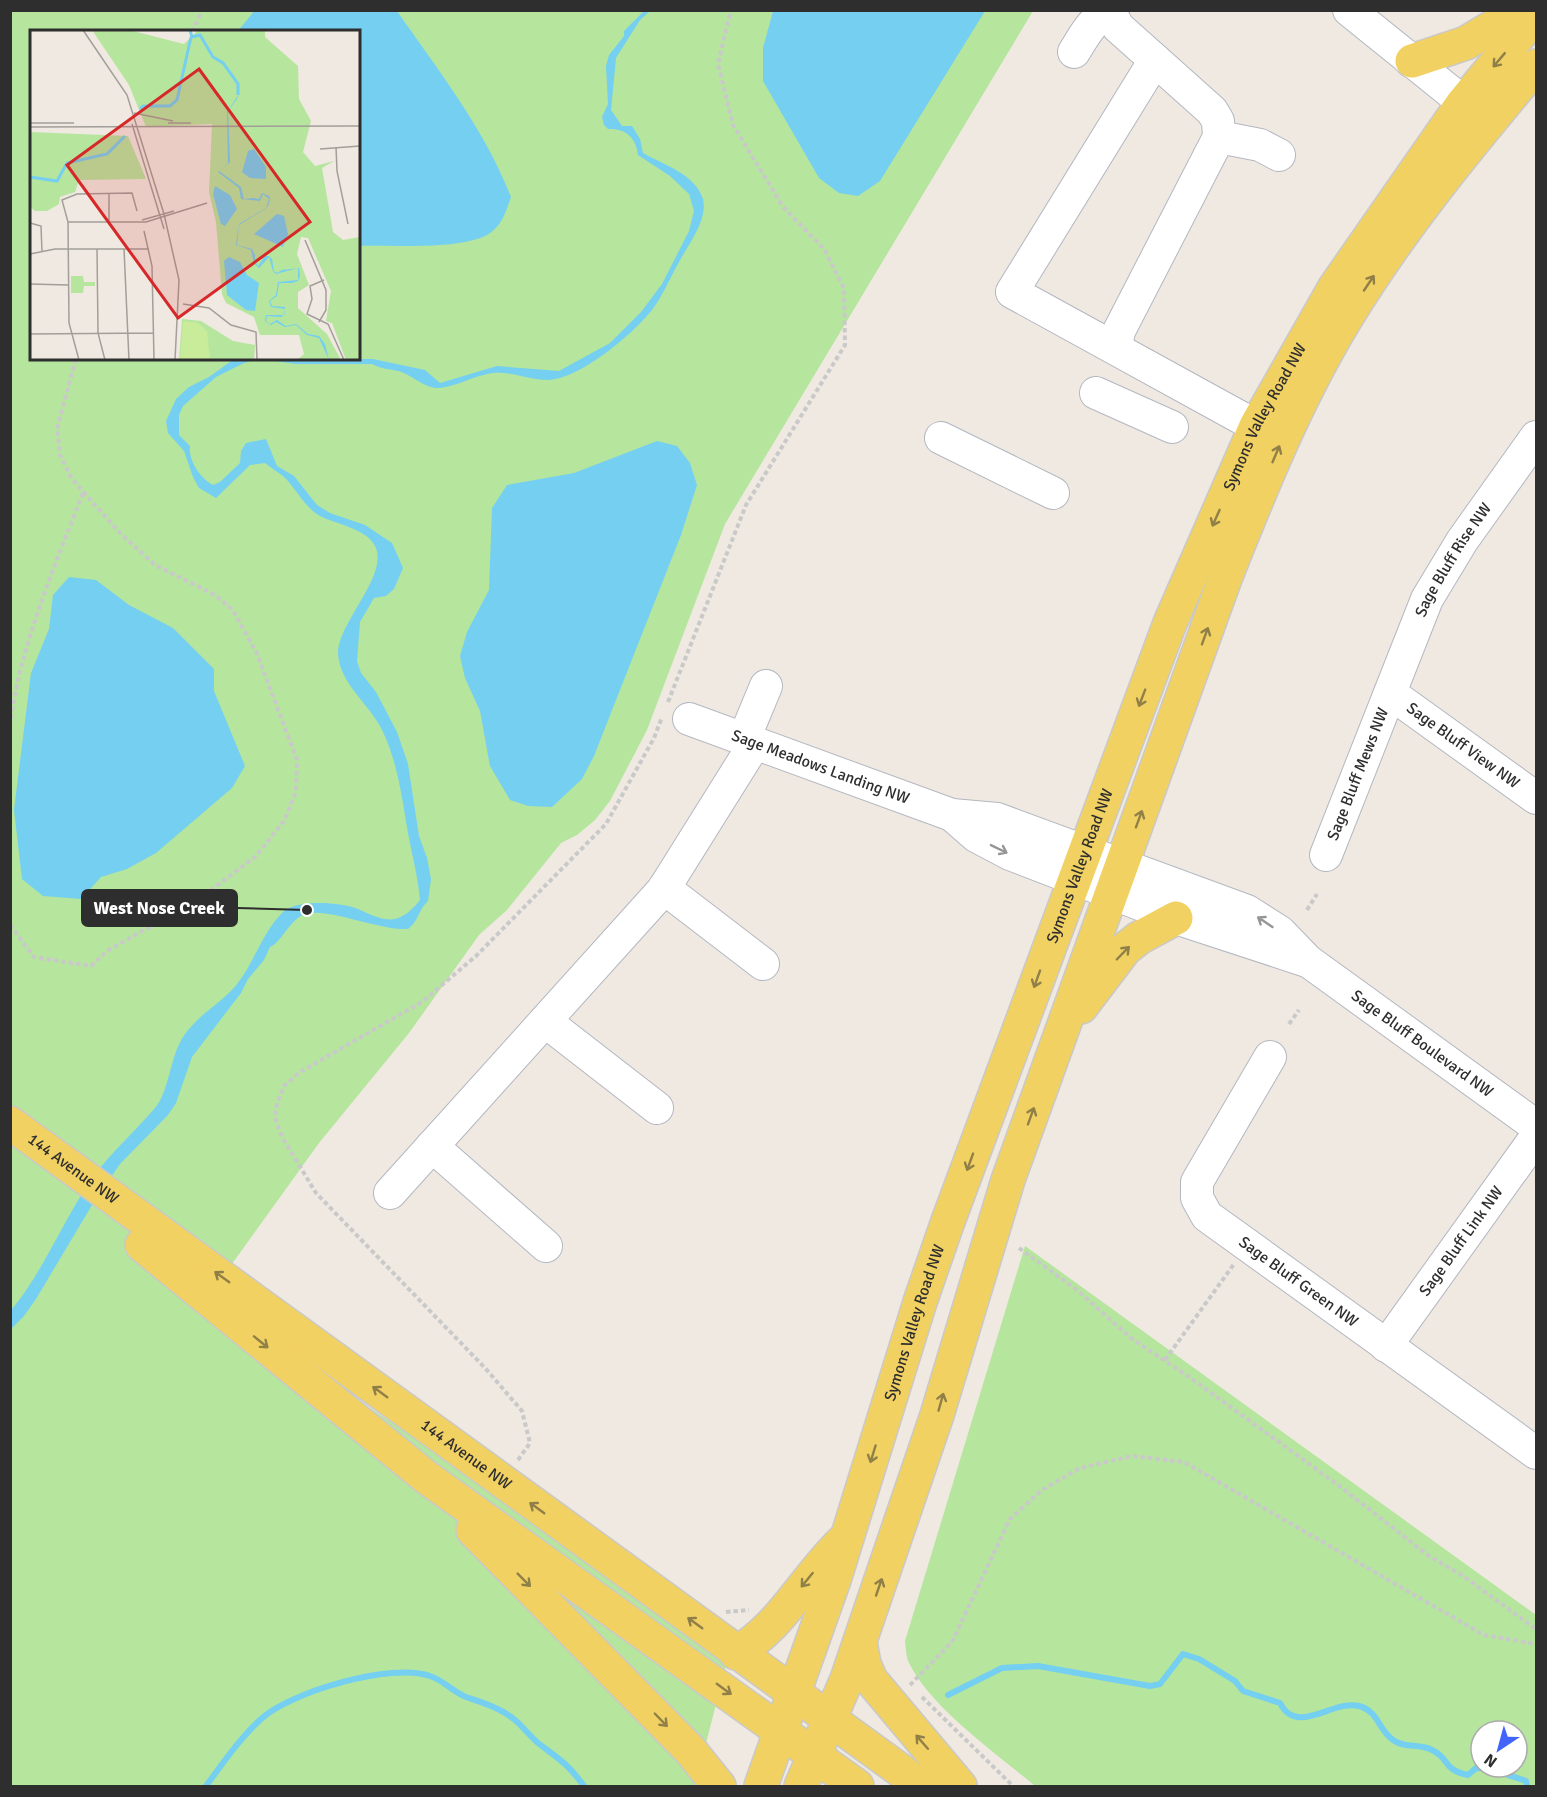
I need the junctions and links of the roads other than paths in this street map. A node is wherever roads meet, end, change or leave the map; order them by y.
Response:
1 (1349, 10) edge
2 (1521, 10) edge
3 (1109, 11) edge
4 (1536, 15) edge
5 (1074, 52) dead end
6 (1155, 60) junction
7 (1412, 61) junction
8 (1536, 66) edge
9 (1463, 103) junction
10 (1488, 123) junction
11 (1219, 137) junction
12 (1279, 155) dead end
13 (1116, 347) junction
14 (1096, 393) dead end
15 (1256, 426) junction
16 (1172, 427) dead end
17 (1536, 437) edge
18 (941, 438) dead end
19 (1053, 493) dead end
20 (766, 686) dead end
21 (1390, 693) junction
22 (673, 713) road end
23 (749, 741) junction
24 (1536, 798) edge
25 (1326, 855) dead end
26 (1080, 865) junction
27 (1118, 879) junction
28 (664, 888) junction
29 (1176, 918) junction
30 (1308, 961) junction
31 (763, 964) dead end
32 (544, 1022) junction
33 (1061, 1032) junction
34 (1270, 1057) dead end
35 (657, 1108) dead end
36 (1536, 1126) edge
37 (1536, 1137) edge
38 (19, 1142) edge
39 (432, 1146) junction
40 (390, 1193) dead end
41 (156, 1242) junction
42 (546, 1246) dead end
43 (1386, 1346) junction
44 (1536, 1453) edge
45 (426, 1477) junction
46 (847, 1538) junction
47 (860, 1642) junction
48 (736, 1653) junction
49 (811, 1708) junction
50 (797, 1742) junction
51 (719, 1786) edge
52 (761, 1786) edge
53 (801, 1786) edge
54 (857, 1786) edge
55 (922, 1786) edge
56 (960, 1786) edge

1 - 7 street
2 - 7 main road
3 - 5 street
3 - 6 street
4 -> 9 main road, Symons Valley Road NW
6 - 11 street
6 - 13 street
7 - 9 street
8 - 10 main road, Symons Valley Road NW
9 - 10 street
9 - 15 main road, Symons Valley Road NW
27 -> 10 main road, Symons Valley Road NW
11 - 12 street
11 - 13 street
13 - 15 street
14 - 16 street
15 -> 26 main road, Symons Valley Road NW
17 - 21 street, Sage Bluff Rise NW
18 - 19 street
20 - 23 street
21 - 24 street, Sage Bluff View NW
21 - 25 street, Sage Bluff Mews NW
22 - 23 street, Sage Meadows Landing NW
23 - 26 street, Sage Meadows Landing NW
23 - 28 street
26 - 27 street, Sage Bluff Boulevard NW
26 -> 46 main road, Symons Valley Road NW
27 - 29 street, Sage Bluff Boulevard NW
30 -> 27 street, Sage Bluff Boulevard NW
27 - 33 main road, Symons Valley Road NW
28 - 31 street
28 - 32 street
29 - 30 street, Sage Bluff Boulevard NW
33 -> 29 main road
30 - 36 street, Sage Bluff Boulevard NW
32 - 35 street
32 - 39 street
47 -> 33 main road, Symons Valley Road NW
34 - 43 street, Sage Bluff Green NW
37 - 43 street, Sage Bluff Link NW
38 - 41 main road, 144 Avenue NW
39 - 40 street
39 - 42 street
41 -> 45 main road, 144 Avenue NW
48 -> 41 main road, 144 Avenue NW
43 - 44 street, Sage Bluff Green NW
45 -> 50 main road, 144 Avenue NW
45 -> 51 main road
46 -> 48 main road
46 - 49 main road, Symons Valley Road NW
47 - 49 main road, Symons Valley Road NW
56 -> 47 main road
48 - 49 main road, 144 Avenue NW
49 - 50 main road, Symons Valley Road NW
49 - 50 main road, Symons Valley Road NW
49 - 55 main road, 144 Avenue NW
50 - 52 main road, Symons Valley Road NW
50 - 53 main road, Symons Valley Road NW
50 - 54 main road, 144 Avenue NW

